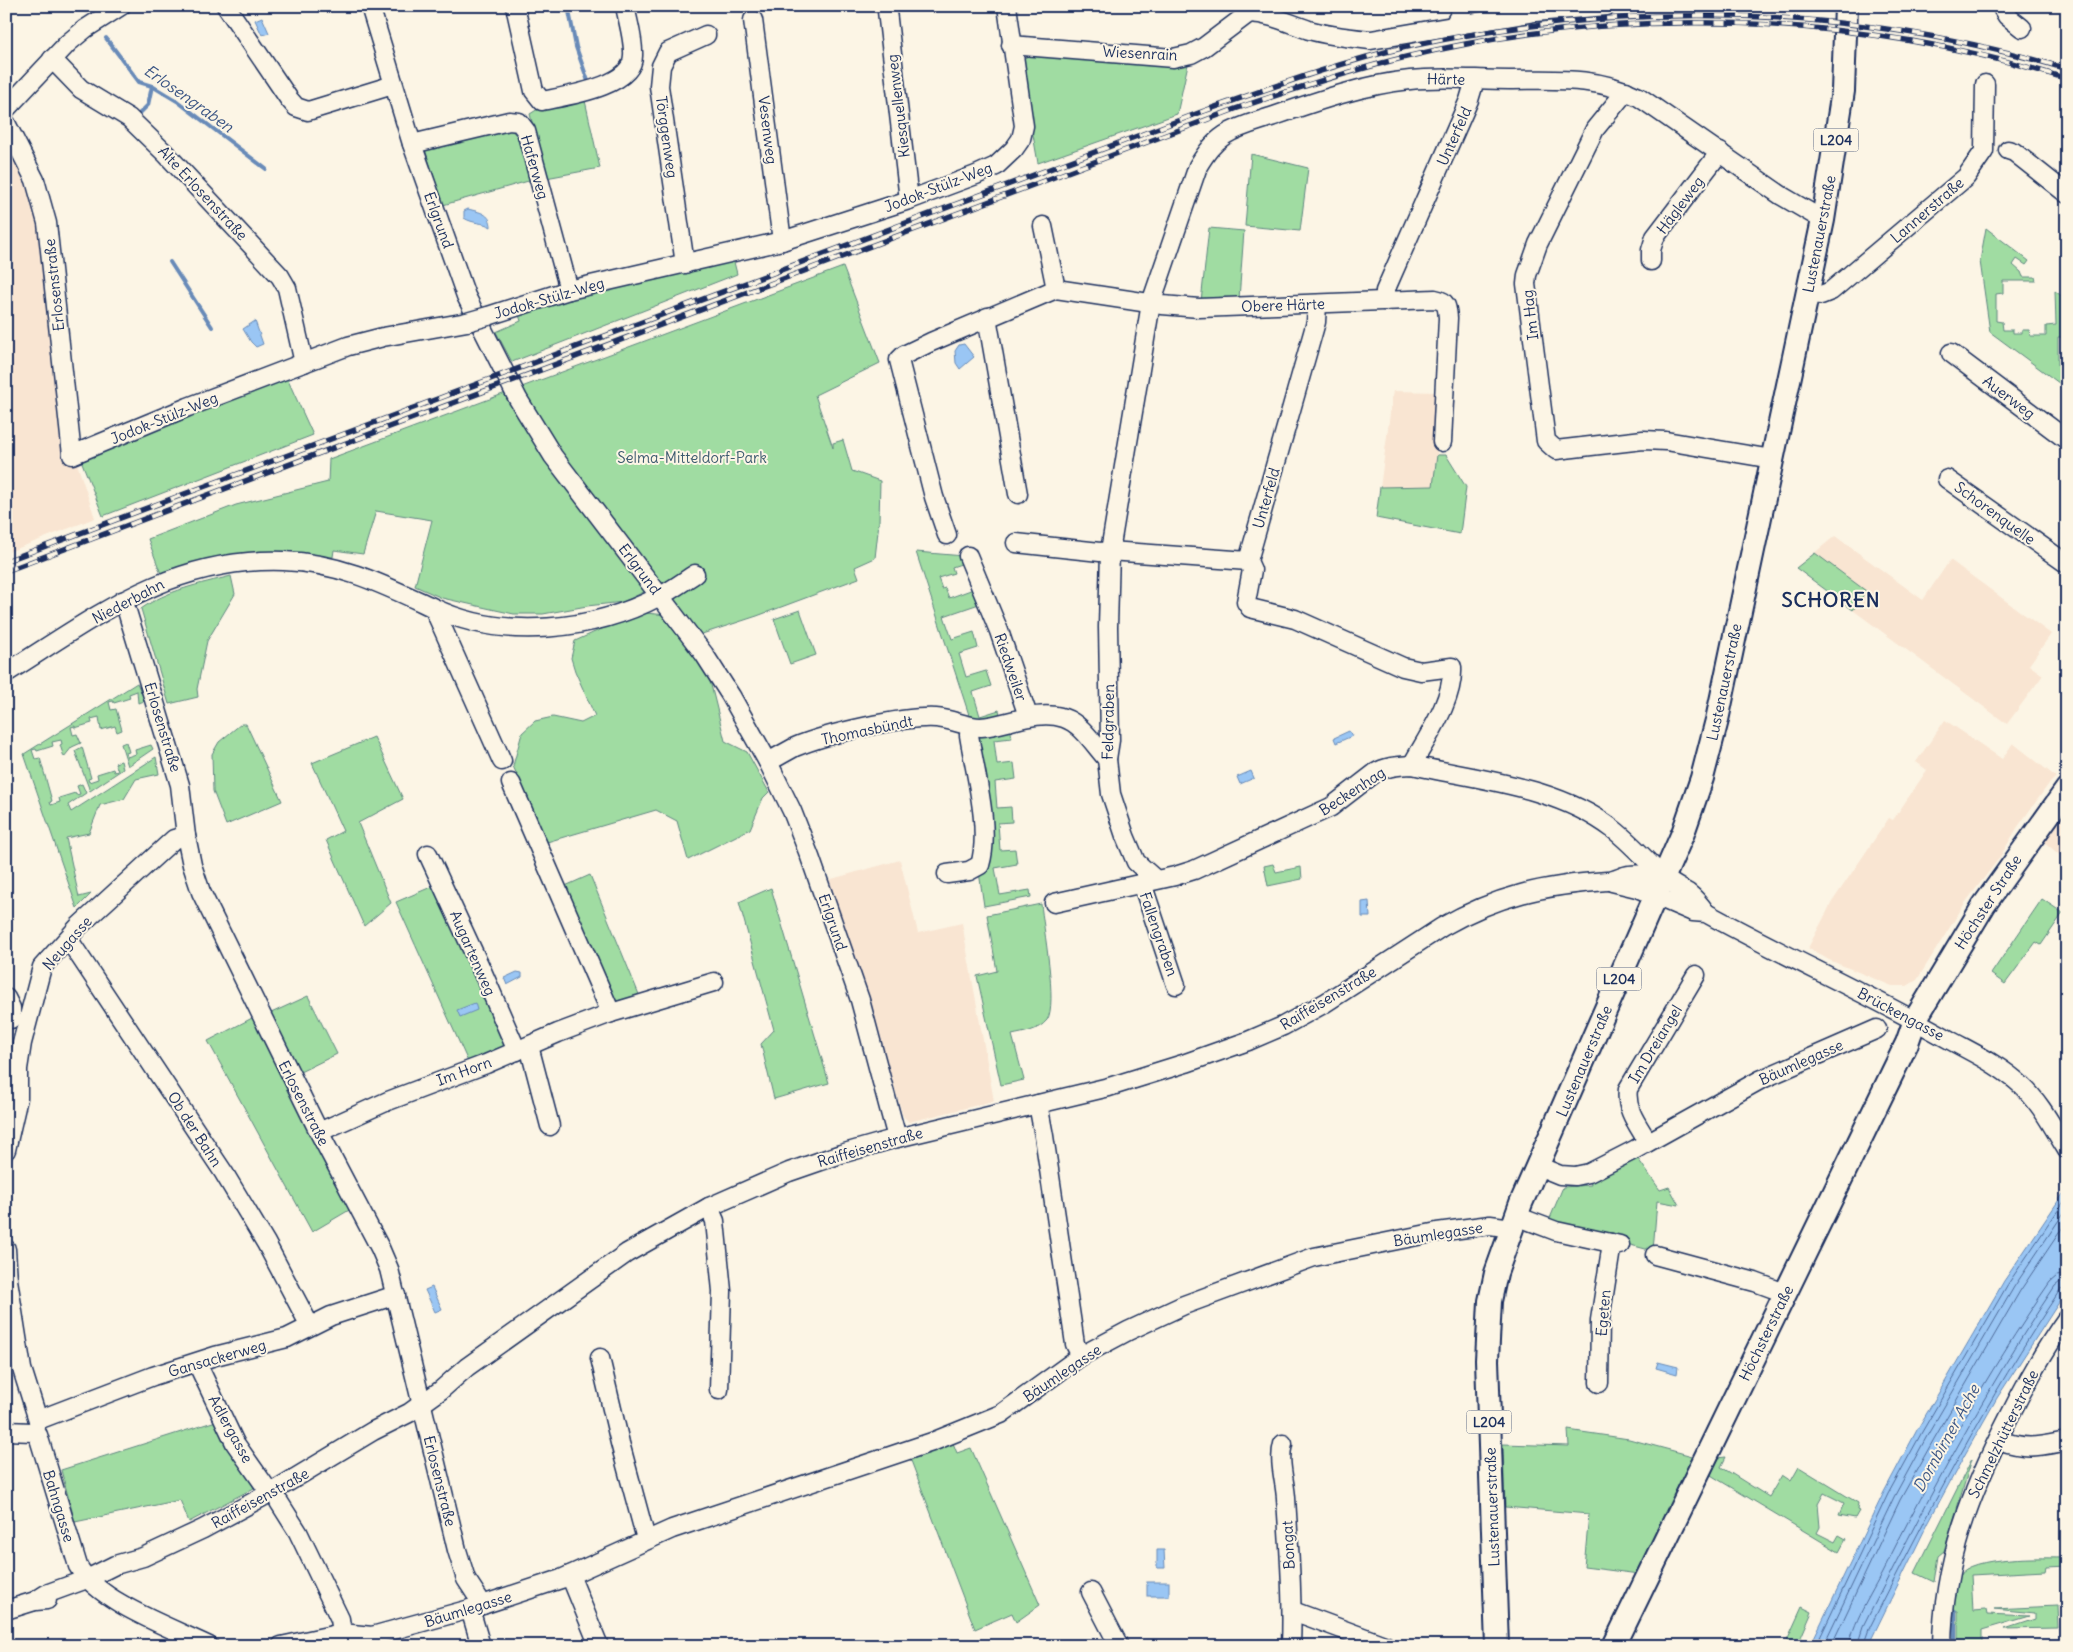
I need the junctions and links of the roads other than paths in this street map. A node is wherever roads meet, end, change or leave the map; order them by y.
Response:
1 (121, 6) edge
2 (226, 6) edge
3 (370, 6) edge
4 (516, 6) edge
5 (625, 6) edge
6 (1007, 6) edge
7 (1464, 6) edge
8 (1607, 6) edge
9 (1846, 6) edge
10 (2002, 6) edge
11 (1248, 10) edge
12 (887, 12) dead end
13 (753, 20) dead end
14 (1452, 28) junction
15 (2022, 28) dead end
16 (706, 35) dead end
17 (1011, 45) junction
18 (52, 59) junction
19 (1475, 80) junction
20 (1985, 84) dead end
21 (393, 85) junction
22 (1626, 90) junction
23 (6, 109) edge
24 (6, 123) edge
25 (412, 144) junction
26 (2008, 150) dead end
27 (1720, 152) junction
28 (2067, 194) edge
29 (909, 200) junction
30 (1823, 220) junction
31 (1043, 226) dead end
32 (782, 241) junction
33 (1651, 261) dead end
34 (685, 264) junction
35 (1056, 289) junction
36 (568, 290) junction
37 (1808, 294) junction
38 (1385, 301) junction
39 (1151, 303) junction
40 (1317, 304) junction
41 (987, 317) junction
42 (1951, 353) dead end
43 (304, 363) junction
44 (2067, 440) edge
45 (1442, 442) dead end
46 (72, 455) joint
47 (1772, 459) junction
48 (1947, 478) dead end
49 (1018, 494) dead end
50 (947, 535) dead end
51 (1016, 543) dead end
52 (1110, 551) junction
53 (968, 556) dead end
54 (1248, 561) junction
55 (2067, 564) edge
56 (695, 574) dead end
57 (660, 596) junction
58 (122, 601) junction
59 (434, 609) junction
60 (6, 673) edge
61 (1028, 716) junction
62 (970, 726) junction
63 (1107, 759) junction
64 (502, 761) dead end
65 (768, 762) junction
66 (1412, 765) junction
67 (511, 783) dead end
68 (2067, 789) edge
69 (186, 836) junction
70 (428, 854) dead end
71 (947, 874) dead end
72 (1148, 881) junction
73 (1660, 886) junction
74 (1054, 903) dead end
75 (69, 940) junction
76 (1696, 975) dead end
77 (714, 982) dead end
78 (1176, 984) dead end
79 (6, 998) edge
80 (611, 1013) junction
81 (11, 1019) dead end
82 (1915, 1020) junction
83 (1878, 1029) dead end
84 (523, 1049) junction
85 (1038, 1104) junction
86 (550, 1126) dead end
87 (318, 1132) junction
88 (898, 1138) junction
89 (1648, 1142) junction
90 (6, 1150) edge
91 (2067, 1150) edge
92 (1538, 1166) junction
93 (709, 1207) junction
94 (1514, 1222) junction
95 (6, 1249) edge
96 (1655, 1255) dead end
97 (1785, 1293) junction
98 (396, 1295) junction
99 (2067, 1318) edge
100 (310, 1326) junction
101 (1081, 1356) junction
102 (600, 1358) dead end
103 (197, 1363) junction
104 (1599, 1383) dead end
105 (719, 1390) dead end
106 (420, 1398) junction
107 (36, 1426) junction
108 (6, 1431) edge
109 (1998, 1440) junction
110 (2067, 1441) edge
111 (1283, 1444) dead end
112 (275, 1498) junction
113 (646, 1539) junction
114 (570, 1575) junction
115 (89, 1580) junction
116 (1091, 1592) dead end
117 (476, 1607) junction
118 (6, 1610) edge
119 (1292, 1611) junction
120 (342, 1632) junction
121 (373, 1641) edge
122 (209, 1646) edge
123 (282, 1646) edge
124 (481, 1646) edge
125 (599, 1646) edge
126 (1119, 1646) edge
127 (1291, 1646) edge
128 (1387, 1646) edge
129 (1497, 1646) edge
130 (1614, 1646) edge
131 (1942, 1646) edge

1 - 18 street
2 - 21 street
3 - 21 street, Erlgrund
4 - 5 street
6 - 17 street
7 - 14 street
8 - 14 street
9 - 30 main road, Lustenauerstraße / L204
10 - 15 street
11 - 14 street
11 - 17 street, Wiesenrain
12 - 29 street, Kiesquellenweg
13 - 32 street, Vesenweg
16 - 34 street, Törggenweg
17 - 29 street, Jodok-Stülz-Weg
18 - 23 street
18 - 43 street, Alte Erlosenstraße
19 - 22 street, Härte
19 - 38 street, Unterfeld
19 - 39 street, Härte
20 - 37 street, Lannerstraße
21 - 25 street, Erlgrund
22 - 27 street, Härte
22 - 47 street, Im Hag
24 - 46 street, Erlosenstraße
25 - 36 street, Haferweg
25 - 57 street, Erlgrund
26 - 28 street
27 - 30 street, Härte
27 - 33 street, Hägleweg
29 - 32 street, Jodok-Stülz-Weg
30 - 37 main road, Lustenauerstraße / L204
31 - 35 street
32 - 34 street, Jodok-Stülz-Weg
34 - 36 street, Jodok-Stülz-Weg
35 - 39 street, Obere Härte
35 - 41 street
36 - 43 street, Jodok-Stülz-Weg, bridge
37 - 47 main road, Lustenauerstraße / L204
38 - 40 street, Obere Härte
38 - 45 street, Obere Härte
39 - 40 street, Obere Härte
39 - 52 street, Feldgraben
40 - 54 street, Unterfeld
41 - 49 street
41 - 50 street
42 - 44 street, Auerweg
43 - 46 street, Jodok-Stülz-Weg
47 - 73 main road, Lustenauerstraße / L204
48 - 55 street, Schorenquelle
51 - 52 street
52 - 54 street
52 - 63 street, Feldgraben
53 - 61 street, Riedweiler
54 - 66 street, Unterfeld
56 - 57 street, Niederbahn
57 - 59 street, Niederbahn
57 - 65 street, Erlgrund
58 - 59 street, Niederbahn
58 - 60 street, Niederbahn
58 - 69 street, Erlosenstraße
59 - 64 street
61 - 62 street, Thomasbündt
61 - 63 street, Riedweiler
62 - 65 street, Thomasbündt
62 - 71 street
63 - 72 street, Feldgraben
65 - 88 street, Erlgrund
66 - 72 street, Beckenhag
66 - 73 street, Beckenhag
67 - 80 street
68 - 82 main road, Höchster Straße
69 - 75 street, Neugasse
69 - 87 street, Erlosenstraße
70 - 84 street, Augartenweg
72 - 74 street, Beckenhag
72 - 78 street, Fallengraben
73 - 82 street, Brückengasse
73 - 85 street, Raiffeisenstraße
73 - 92 main road, Lustenauerstraße / L204
75 - 90 street, Neugasse
75 - 100 street, Ob der Bahn
76 - 89 street, Im Dreiangel
77 - 80 street, Im Horn
79 - 81 street
80 - 84 street, Im Horn
82 - 91 street, Brückengasse
82 - 97 main road, Höchsterstraße
83 - 89 street, Bäumlegasse
84 - 86 street, Augartenweg
84 - 87 street, Im Horn
85 - 88 street, Raiffeisenstraße
85 - 101 street
87 - 98 street, Erlosenstraße
88 - 93 street, Raiffeisenstraße
89 - 92 street, Bäumlegasse
92 - 94 main road, Lustenauerstraße / L204
93 - 105 street
93 - 106 street, Raiffeisenstraße
94 - 101 street, Bäumlegasse
94 - 104 street, Egeten
94 - 129 main road, Lustenauerstraße / L204
95 - 107 street
96 - 97 street
97 - 130 main road, Höchsterstraße
98 - 100 street, Gansackerweg
98 - 106 street, Erlosenstraße
99 - 109 street, Schmelzhütterstraße
100 - 103 street, Gansackerweg
101 - 113 street, Bäumlegasse
102 - 113 street
103 - 107 street, Gansackerweg
103 - 112 street, Adlergasse
106 - 112 street, Raiffeisenstraße
106 - 117 street, Erlosenstraße
107 - 108 street
107 - 115 street, Bahngasse
109 - 110 street
109 - 131 street, Schmelzhütterstraße
111 - 119 street, Bongat
112 - 115 street, Raiffeisenstraße
112 - 120 street, Adlergasse
113 - 114 street, Bäumlegasse
114 - 117 street, Bäumlegasse
114 - 125 street
115 - 118 street, Raiffeisenstraße
115 - 122 street
116 - 126 street
117 - 121 street, Bäumlegasse
117 - 124 street, Erlosenstraße
119 - 127 street, Bongat
119 - 128 street
120 - 121 street, Bäumlegasse
120 - 123 street, Bäumlegasse

